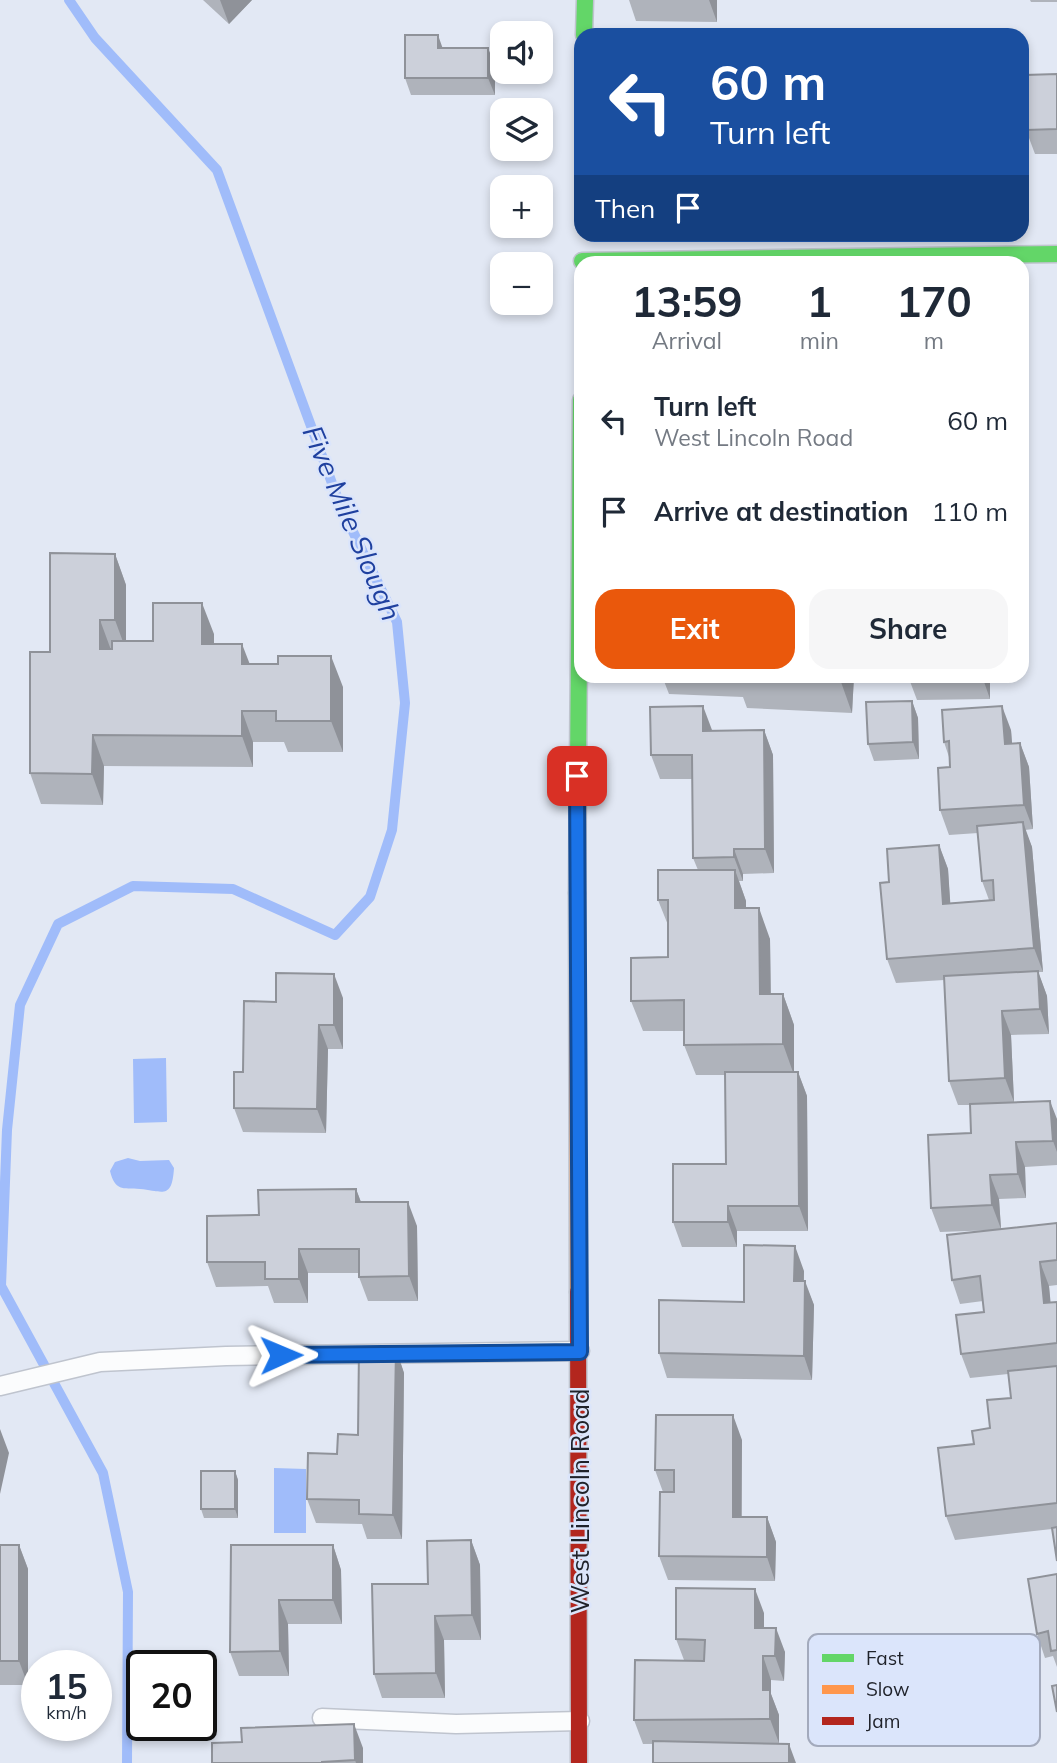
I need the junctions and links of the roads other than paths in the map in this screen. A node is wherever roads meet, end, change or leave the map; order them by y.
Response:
1 (585, 0) edge
2 (584, 28) edge
3 (1057, 254) edge
4 (740, 256) edge
5 (578, 683) edge
6 (580, 1352) junction
7 (0, 1386) edge
8 (322, 1718) dead end
9 (580, 1721) junction
10 (579, 1763) edge

1 - 2 street
3 - 4 street
5 - 6 street, West Lincoln Road
6 - 7 lane
6 - 9 street, West Lincoln Road
8 - 9 lane
9 - 10 street, West Lincoln Road

